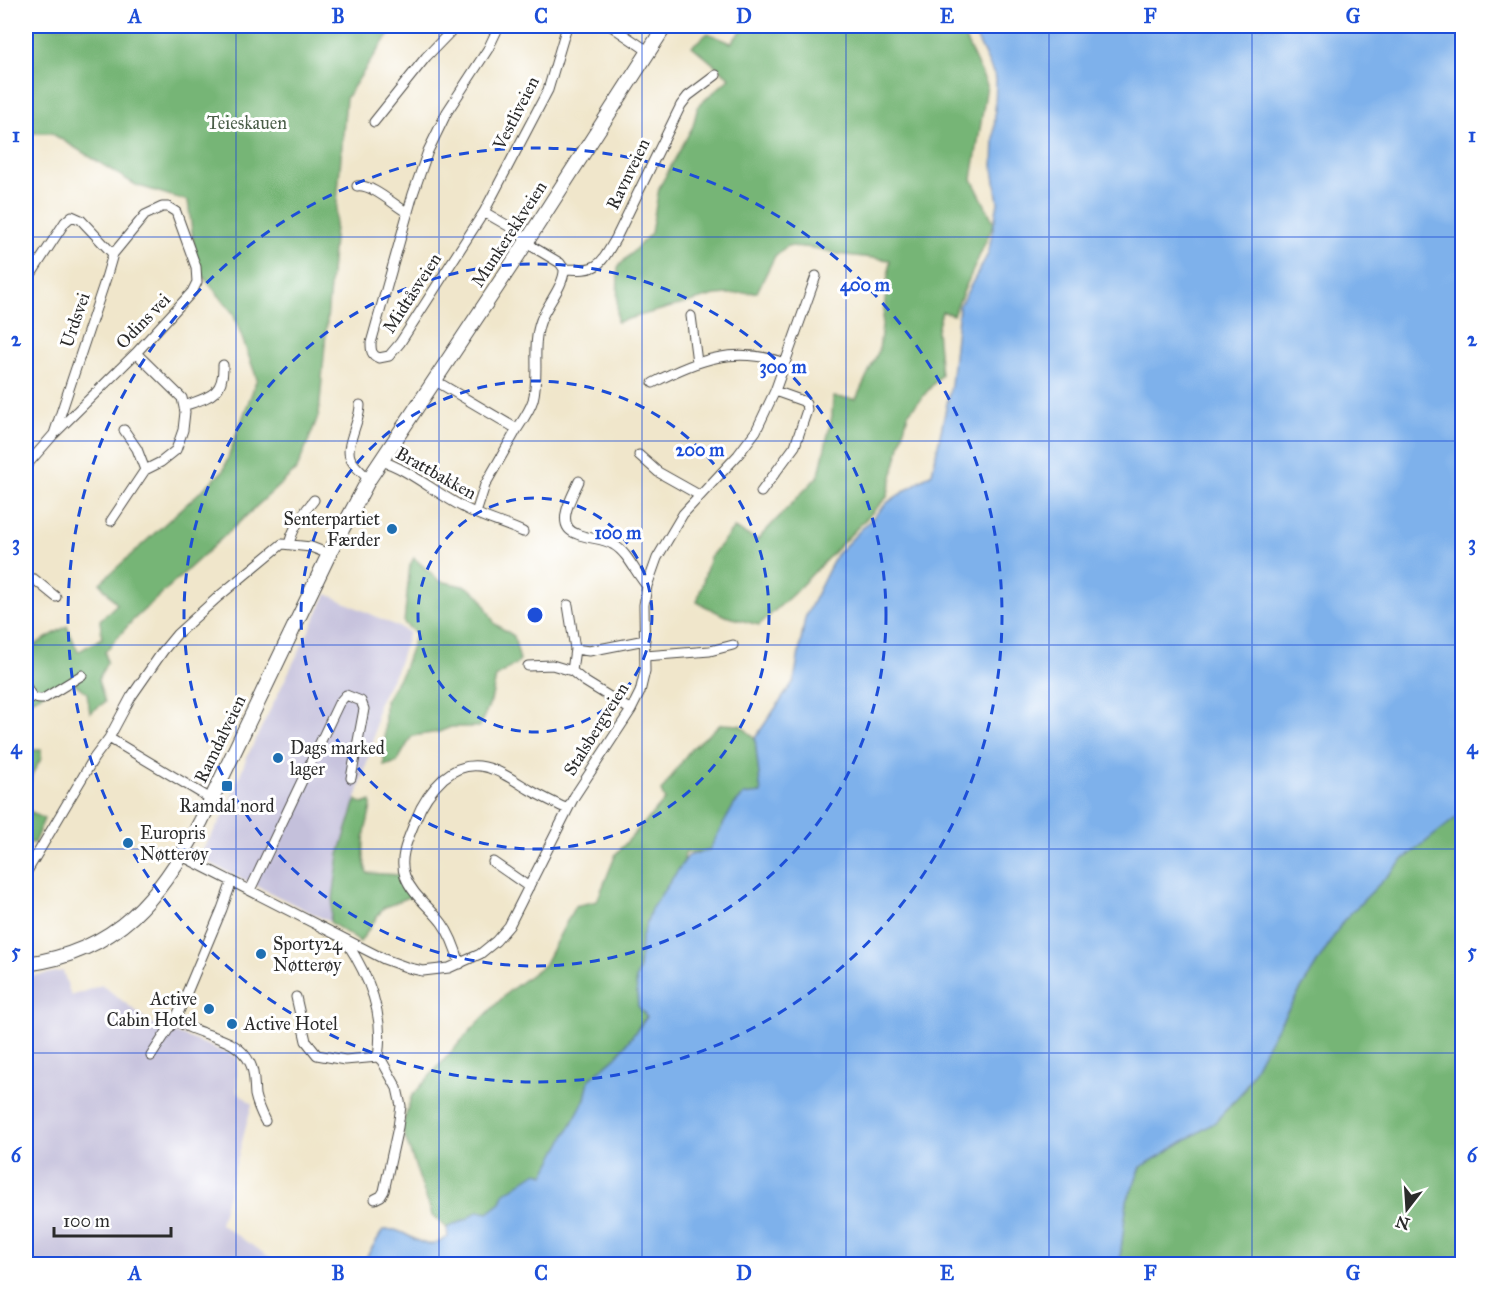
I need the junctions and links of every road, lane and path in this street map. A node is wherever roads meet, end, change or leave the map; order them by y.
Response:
1 (456, 26) edge
2 (499, 26) edge
3 (567, 26) edge
4 (611, 26) edge
5 (665, 26) edge
6 (648, 51) junction
7 (716, 75) dead end
8 (374, 122) dead end
9 (357, 186) dead end
10 (484, 212) junction
11 (408, 213) junction
12 (137, 223) joint
13 (526, 241) junction
14 (113, 254) junction
15 (564, 269) junction
16 (816, 276) dead end
17 (26, 282) edge
18 (691, 316) dead end
19 (136, 353) junction
20 (697, 362) junction
21 (785, 363) junction
22 (223, 365) dead end
23 (434, 380) junction
24 (653, 383) dead end
25 (775, 392) junction
26 (360, 405) dead end
27 (184, 406) junction
28 (517, 429) junction
29 (124, 430) dead end
30 (54, 434) junction
31 (639, 455) dead end
32 (381, 461) junction
33 (26, 466) edge
34 (145, 470) junction
35 (369, 479) junction
36 (579, 481) dead end
37 (761, 492) dead end
38 (699, 495) junction
39 (314, 500) dead end
40 (476, 513) junction
41 (111, 521) dead end
42 (524, 532) dead end
43 (289, 544) junction
44 (328, 554) junction
45 (26, 578) edge
46 (647, 586) junction
47 (56, 597) dead end
48 (568, 605) dead end
49 (645, 640) junction
50 (733, 645) dead end
51 (575, 649) junction
52 (645, 656) junction
53 (528, 666) dead end
54 (573, 671) junction
55 (82, 675) dead end
56 (26, 686) edge
57 (631, 710) junction
58 (109, 738) junction
59 (351, 778) dead end
60 (211, 799) junction
61 (567, 809) junction
62 (182, 856) junction
63 (493, 862) dead end
64 (26, 873) edge
65 (232, 881) junction
66 (529, 887) junction
67 (250, 890) junction
68 (345, 940) junction
69 (26, 964) edge
70 (460, 964) junction
71 (296, 997) dead end
72 (175, 1019) junction
73 (151, 1056) dead end
74 (378, 1057) junction
75 (265, 1121) dead end
76 (375, 1199) dead end

1 - 8 street
2 - 11 street, Midtåsveien
3 - 10 street, Vestliveien
4 - 6 street
5 - 6 main road, Munkerekkveien
6 - 13 main road, Munkerekkveien
7 - 15 street, Ravnveien
9 - 11 street
10 - 11 street, Midtåsveien
10 - 13 street
12 - 14 street, Urdsvei
12 - 19 street, Odins vei
13 - 15 street
13 - 23 main road, Munkerekkveien
14 - 17 street
14 - 30 street, Urdsvei
15 - 28 street
16 - 21 street, Stalsbergveien
18 - 20 street
19 - 27 street
19 - 30 street, Odins vei
20 - 21 street
20 - 24 street
21 - 25 street, Stalsbergveien
22 - 27 street
23 - 28 street
23 - 32 main road, Munkerekkveien
25 - 37 street
25 - 38 street, Stalsbergveien
26 - 35 street
27 - 34 street
28 - 40 street
29 - 34 street
30 - 33 street, Odins vei
31 - 38 street
32 - 35 main road, Ramdalveien
32 - 40 street, Brattbakken
34 - 41 street
35 - 44 main road, Ramdalveien
36 - 46 street
38 - 46 street, Stalsbergveien
39 - 43 street
40 - 42 street, Brattbakken
43 - 44 street
43 - 58 street
44 - 60 main road, Ramdalveien
45 - 47 street
46 - 49 street, Stalsbergveien
48 - 51 street
49 - 51 street
49 - 52 street, Stalsbergveien
50 - 52 street
51 - 54 street
52 - 57 street, Stalsbergveien
53 - 54 street
54 - 57 street
55 - 56 street
57 - 61 street, Stalsbergveien
58 - 60 street
58 - 64 street
59 - 67 street
60 - 62 main road, Ramdalveien
61 - 66 street, Stalsbergveien
61 - 70 street
62 - 65 street, Stalsbergveien
62 - 69 main road, Ramdalveien
63 - 66 street
65 - 67 street, Stalsbergveien
65 - 72 street
66 - 70 street, Stalsbergveien
67 - 68 street, Stalsbergveien
68 - 70 street, Stalsbergveien
68 - 74 street
71 - 74 street
72 - 73 street
72 - 75 street
74 - 76 street

